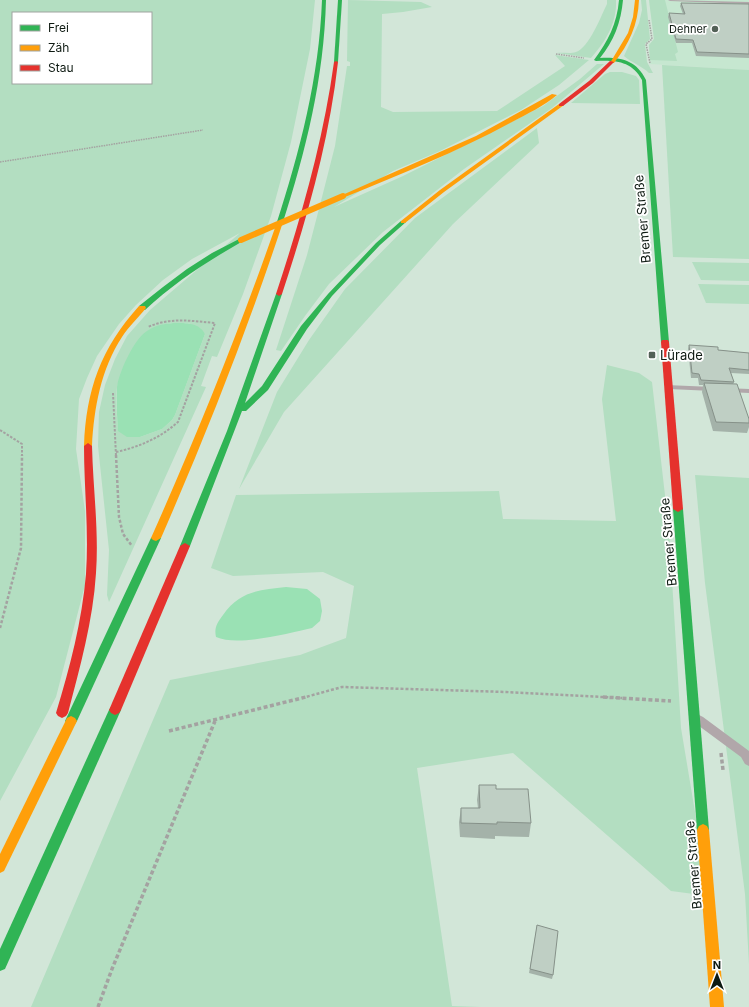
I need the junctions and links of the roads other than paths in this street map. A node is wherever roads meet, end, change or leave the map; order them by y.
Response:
1 (324, 0) edge
2 (340, 0) edge
3 (621, 0) edge
4 (636, 0) edge
5 (670, 0) edge
6 (749, 3) edge
7 (671, 7) dead end
8 (596, 60) junction
9 (613, 61) junction
10 (587, 69) dead end
11 (602, 71) junction
12 (641, 73) junction
13 (561, 89) dead end
14 (669, 386) junction
15 (749, 391) edge
16 (239, 413) junction
17 (695, 717) junction
18 (749, 761) edge
19 (45, 775) junction
20 (0, 867) edge
21 (0, 964) edge
22 (717, 1007) edge

1 - 19 main road
2 - 16 main road
3 - 8 main road
4 - 9 main road
5 - 6 lane
5 - 7 lane
8 - 9 main road
8 - 10 main road
9 - 11 main road
9 - 12 main road
11 - 12 main road
11 - 16 main road
12 - 14 main road, Bremer Straße
13 - 19 main road, bridge
14 - 15 lane
14 - 17 main road, Bremer Straße
16 - 21 main road
17 - 18 lane
17 - 22 main road, Bremer Straße
19 - 20 main road

